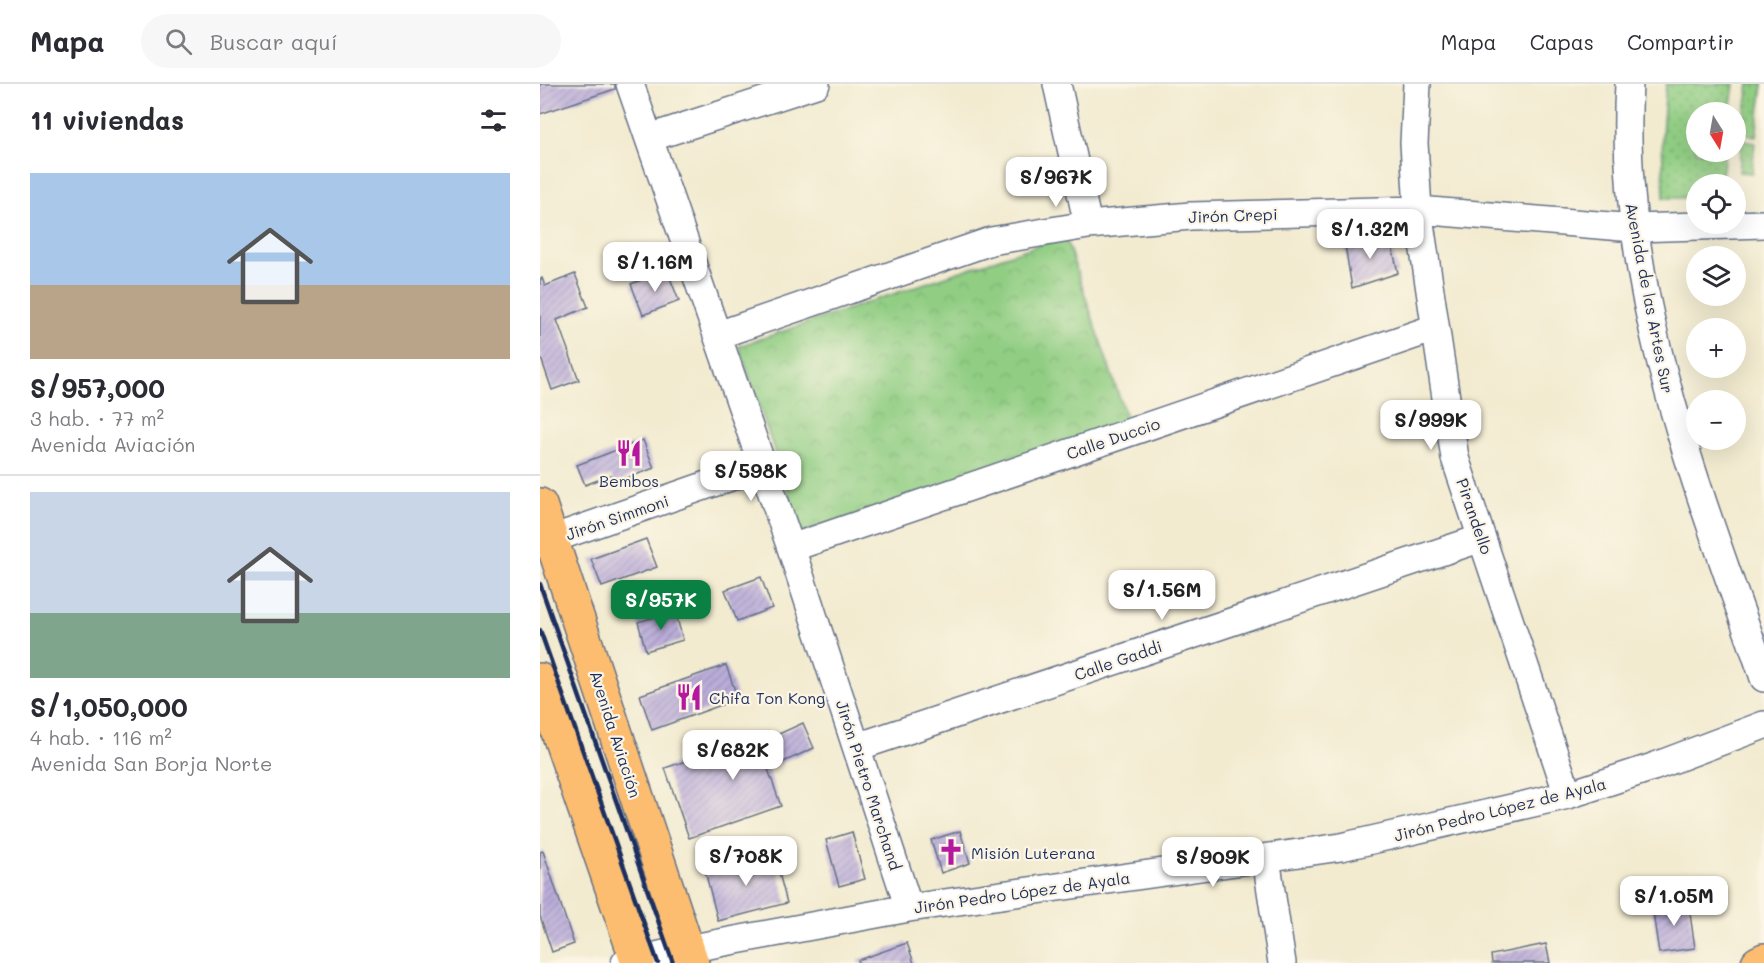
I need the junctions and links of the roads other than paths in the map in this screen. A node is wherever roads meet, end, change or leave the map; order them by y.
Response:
1 (630, 84) edge
2 (816, 84) edge
3 (1057, 84) edge
4 (1416, 84) edge
5 (1629, 84) edge
6 (649, 138) junction
7 (1418, 210) junction
8 (1764, 224) edge
9 (1088, 225) junction
10 (1634, 228) junction
11 (1435, 328) junction
12 (718, 335) junction
13 (762, 466) junction
14 (540, 505) edge
15 (1482, 538) junction
16 (546, 541) edge
17 (790, 548) junction
18 (1764, 678) edge
19 (540, 680) edge
20 (1764, 725) edge
21 (857, 747) junction
22 (1568, 795) junction
23 (1266, 858) junction
24 (909, 908) junction
25 (690, 956) edge
26 (1764, 960) edge
27 (633, 962) edge
28 (1282, 963) edge
29 (1758, 963) edge

1 - 6 street, Jirón Pietro Marchand
2 - 6 street
3 - 9 street
4 - 7 street, Pirandello
5 - 10 street, Avenida de las Artes Sur
6 - 12 street, Jirón Pietro Marchand
7 - 9 street, Jirón Crepi
7 - 10 street, Jirón Crepi
7 - 11 street, Pirandello
8 - 10 street, Jirón Crepi
9 - 12 street, Jirón Crepi
10 - 18 street, Avenida de las Artes Sur
11 - 15 street, Pirandello
11 - 17 street, Calle Duccio
12 - 13 street, Jirón Pietro Marchand
13 - 16 street, Jirón Simmoni
13 - 17 street, Jirón Pietro Marchand
14 - 16 main road, Avenida Aviación
15 - 21 street, Calle Gaddi
15 - 22 street, Pirandello
16 - 25 main road, Avenida Aviación
17 - 21 street, Jirón Pietro Marchand
19 - 27 main road
20 - 22 street, Jirón Pedro López de Ayala
21 - 24 street, Jirón Pietro Marchand
22 - 23 street, Jirón Pedro López de Ayala
23 - 24 street, Jirón Pedro López de Ayala
23 - 28 street
24 - 25 street, Jirón Pedro López de Ayala
25 - 27 street, Jirón Pedro López de Ayala
26 - 29 main road

